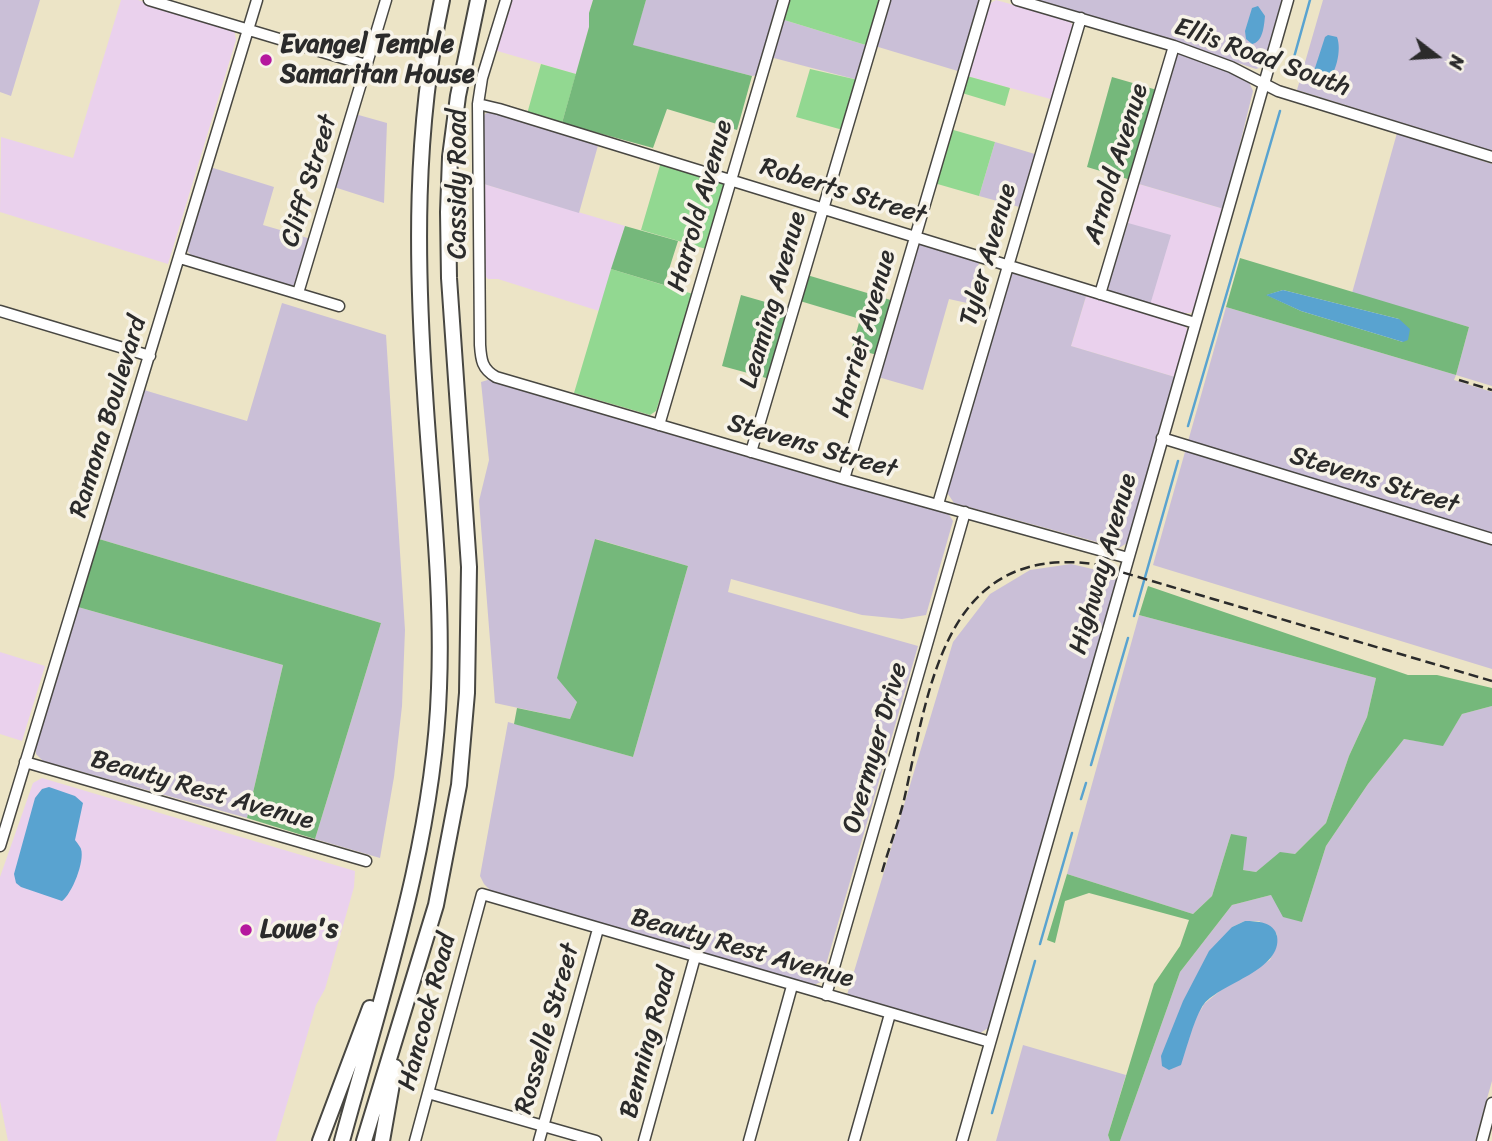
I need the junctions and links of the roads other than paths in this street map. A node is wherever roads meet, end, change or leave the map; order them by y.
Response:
1 (149, 0) edge
2 (257, 0) edge
3 (386, 0) edge
4 (442, 0) edge
5 (478, 0) edge
6 (506, 0) edge
7 (784, 0) edge
8 (885, 0) edge
9 (985, 0) edge
10 (1017, 0) edge
11 (1288, 0) edge
12 (1081, 18) junction
13 (248, 30) junction
14 (1174, 46) junction
15 (366, 65) junction
16 (1264, 84) junction
17 (478, 104) junction
18 (1492, 157) edge
19 (731, 179) junction
20 (823, 208) junction
21 (915, 237) junction
22 (180, 258) junction
23 (1009, 265) junction
24 (298, 293) junction
25 (1100, 294) junction
26 (340, 306) dead end
27 (0, 311) edge
28 (1195, 323) junction
29 (150, 356) junction
30 (486, 371) joint
31 (659, 425) junction
32 (1163, 438) junction
33 (751, 452) junction
34 (844, 479) junction
35 (938, 504) junction
36 (965, 512) junction
37 (1492, 539) edge
38 (1128, 558) junction
39 (26, 762) junction
40 (0, 846) edge
41 (366, 861) dead end
42 (482, 894) joint
43 (400, 925) junction
44 (598, 929) junction
45 (695, 957) junction
46 (792, 986) junction
47 (826, 995) junction
48 (407, 1003) junction
49 (890, 1014) junction
50 (990, 1042) junction
51 (428, 1093) junction
52 (1492, 1103) edge
53 (543, 1126) junction
54 (320, 1141) edge
55 (342, 1141) edge
56 (364, 1141) edge
57 (382, 1141) edge
58 (415, 1141) edge
59 (539, 1141) edge
60 (596, 1141) edge
61 (644, 1141) edge
62 (749, 1141) edge
63 (854, 1141) edge
64 (962, 1141) edge
65 (1482, 1141) edge

1 - 13 street
2 - 13 street, Ramona Boulevard
3 - 15 street, Cliff Street
4 - 43 highway
5 - 48 highway
6 - 17 street, Cassidy Road
7 - 19 street, Harrold Avenue
8 - 20 street, Leaming Avenue
9 - 21 street, Harriet Avenue
10 - 12 street, Ellis Road South
11 - 16 street, Highway Avenue
12 - 14 street, Ellis Road South
12 - 23 street, Tyler Avenue
13 - 15 street
13 - 22 street, Ramona Boulevard
14 - 16 street, Ellis Road South
14 - 25 street, Arnold Avenue
15 - 24 street, Cliff Street
16 - 18 street, Ellis Road South
16 - 28 street, Highway Avenue
17 - 19 street, Roberts Street
17 - 30 street, Cassidy Road
19 - 20 street, Roberts Street
19 - 31 street, Harrold Avenue
20 - 21 street, Roberts Street
20 - 33 street, Leaming Avenue
21 - 23 street, Roberts Street
21 - 34 street, Harriet Avenue
22 - 24 street
22 - 29 street, Ramona Boulevard
23 - 25 street, Roberts Street
23 - 35 street, Tyler Avenue
24 - 26 street
25 - 28 street, Roberts Street
27 - 29 street
28 - 32 street, Highway Avenue
29 - 39 street, Ramona Boulevard
30 - 31 street, Stevens Street
31 - 33 street, Stevens Street
32 - 37 street, Stevens Street
32 - 38 street, Highway Avenue
33 - 34 street, Stevens Street
34 - 35 street, Stevens Street
35 - 36 street, Stevens Street
36 - 38 street, Stevens Street
36 - 47 street, Overmyer Drive
38 - 50 street, Highway Avenue
39 - 40 street, Ramona Boulevard
39 - 41 street, Beauty Rest Avenue
42 - 44 street, Beauty Rest Avenue
42 - 51 street, Hancock Road
43 - 54 highway
43 - 55 highway
44 - 45 street, Beauty Rest Avenue
44 - 53 street, Rosselle Street
45 - 46 street, Beauty Rest Avenue
45 - 61 street, Benning Road
46 - 47 street, Beauty Rest Avenue
46 - 62 street
47 - 49 street, Beauty Rest Avenue
48 - 56 highway
48 - 57 highway
49 - 50 street, Beauty Rest Avenue
49 - 63 street
50 - 64 street, Highway Avenue
51 - 53 street
51 - 58 street, Hancock Road
52 - 65 street
53 - 59 street, Rosselle Street
53 - 60 street

